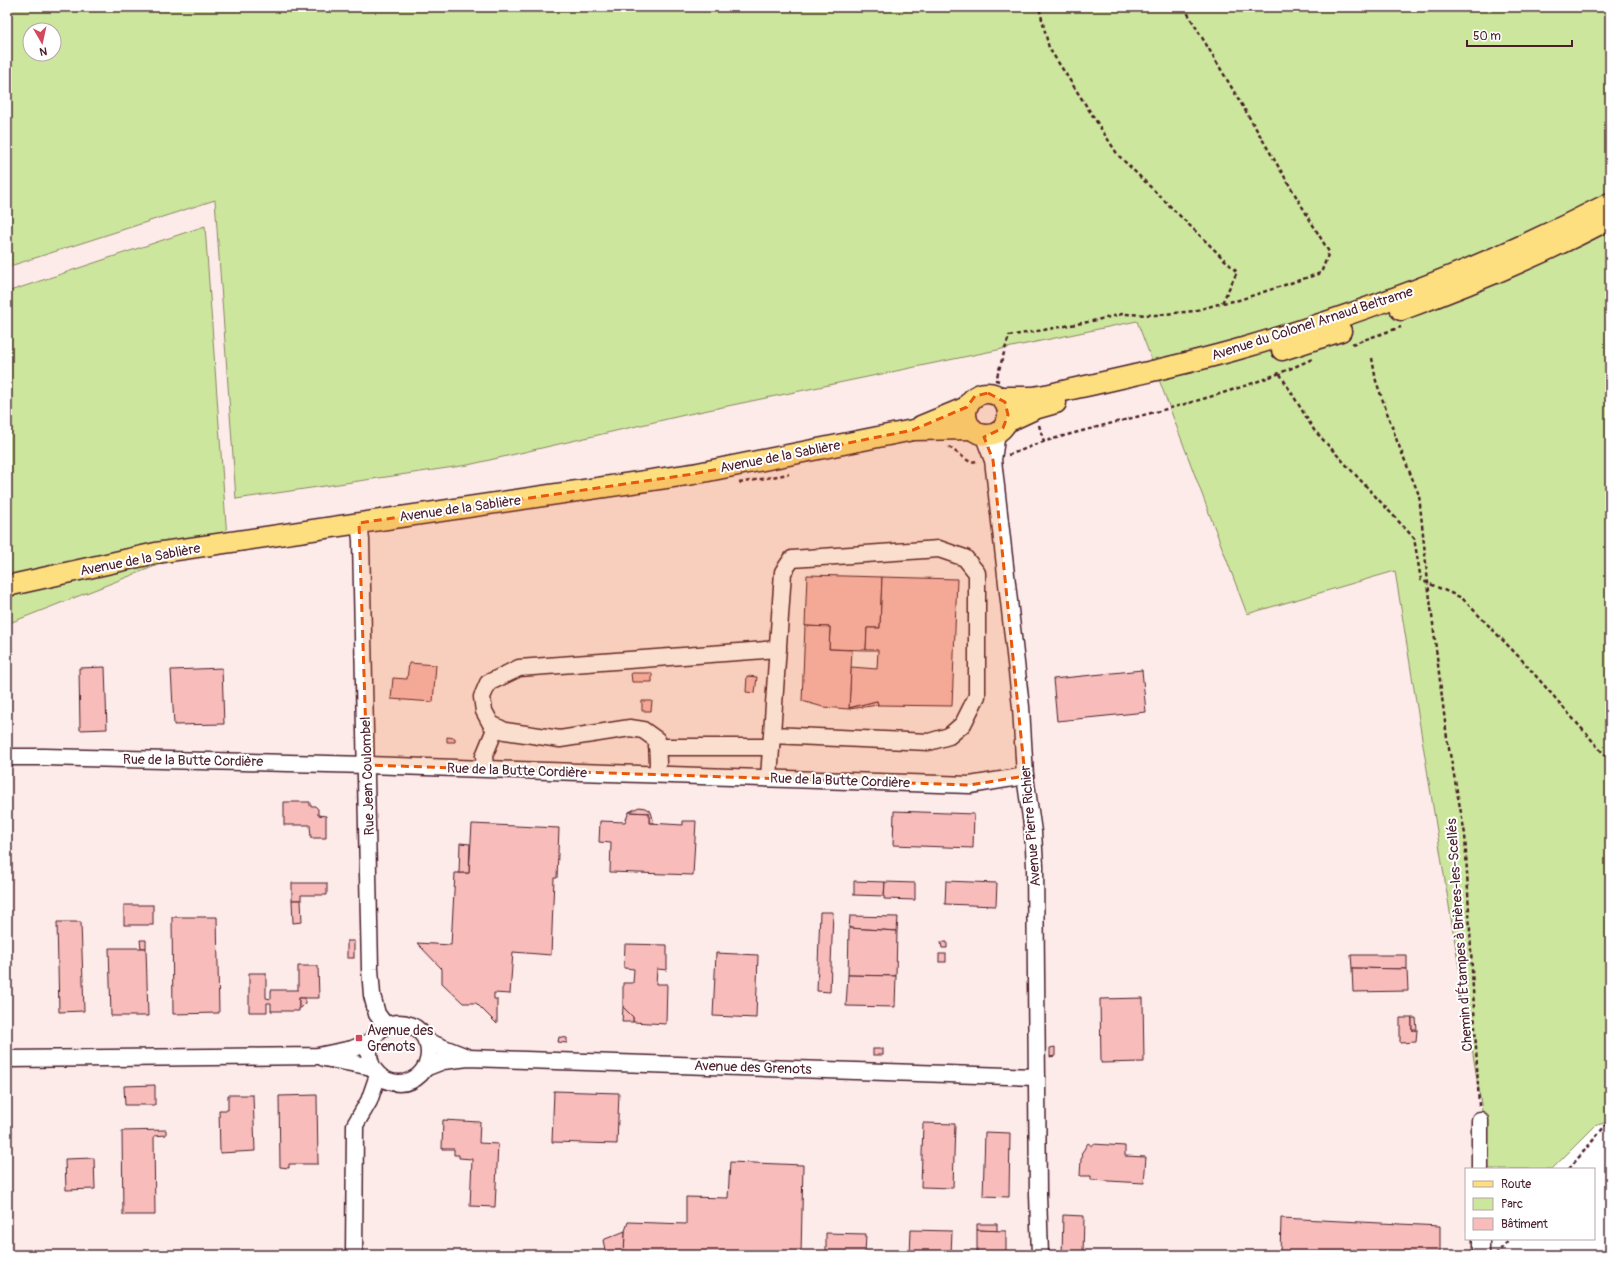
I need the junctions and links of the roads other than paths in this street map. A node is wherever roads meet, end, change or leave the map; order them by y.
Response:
1 (1610, 203) edge
2 (1610, 219) edge
3 (998, 388) junction
4 (967, 407) junction
5 (913, 430) junction
6 (990, 430) junction
7 (359, 523) junction
8 (7, 586) edge
9 (778, 649) junction
10 (496, 727) junction
11 (772, 741) junction
12 (657, 747) junction
13 (7, 757) edge
14 (366, 765) junction
15 (484, 768) junction
16 (657, 774) junction
17 (1025, 776) junction
18 (768, 778) junction
19 (386, 1026) junction
20 (426, 1041) junction
21 (370, 1042) junction
22 (318, 1056) junction
23 (468, 1058) junction
24 (7, 1059) edge
25 (425, 1068) junction
26 (375, 1071) junction
27 (1037, 1077) junction
28 (400, 1083) junction
29 (369, 1101) junction
30 (1480, 1120) road end
31 (1480, 1168) edge
32 (1481, 1240) edge
33 (354, 1255) edge
34 (1040, 1255) edge
35 (1481, 1255) edge

1 - 3 main road, Avenue du Colonel Arnaud Beltrame
2 - 6 main road, Avenue du Colonel Arnaud Beltrame
3 - 4 main road, Avenue du Colonel Arnaud Beltrame
3 - 6 main road
4 - 5 main road, Avenue de la Sablière
4 - 6 main road
5 - 6 main road, Avenue de la Sablière
5 - 7 main road, Avenue de la Sablière
6 - 17 street, Avenue Pierre Richier
7 - 8 main road, Avenue de la Sablière
7 - 14 street, Rue Jean Coulombel
9 - 10 street
9 - 11 street
9 - 11 street
10 - 12 street
10 - 15 street
11 - 12 street
11 - 18 street
12 - 16 street
13 - 14 street, Rue de la Butte Cordière
14 - 15 street, Rue de la Butte Cordière
14 - 19 street, Rue Jean Coulombel
15 - 16 street, Rue de la Butte Cordière
16 - 18 street, Rue de la Butte Cordière
17 - 18 street, Rue de la Butte Cordière
17 - 27 street, Avenue Pierre Richier
19 - 20 street
19 - 21 street
20 - 23 street, Avenue des Grenots
20 - 25 street
21 - 22 street
21 - 26 street
22 - 24 street
22 - 26 street
23 - 25 street, Avenue des Grenots
23 - 27 street, Avenue des Grenots
25 - 28 street
26 - 28 street
26 - 29 street
27 - 34 street, Avenue Pierre Richier
28 - 29 street
29 - 33 street
30 - 31 street
32 - 35 street

